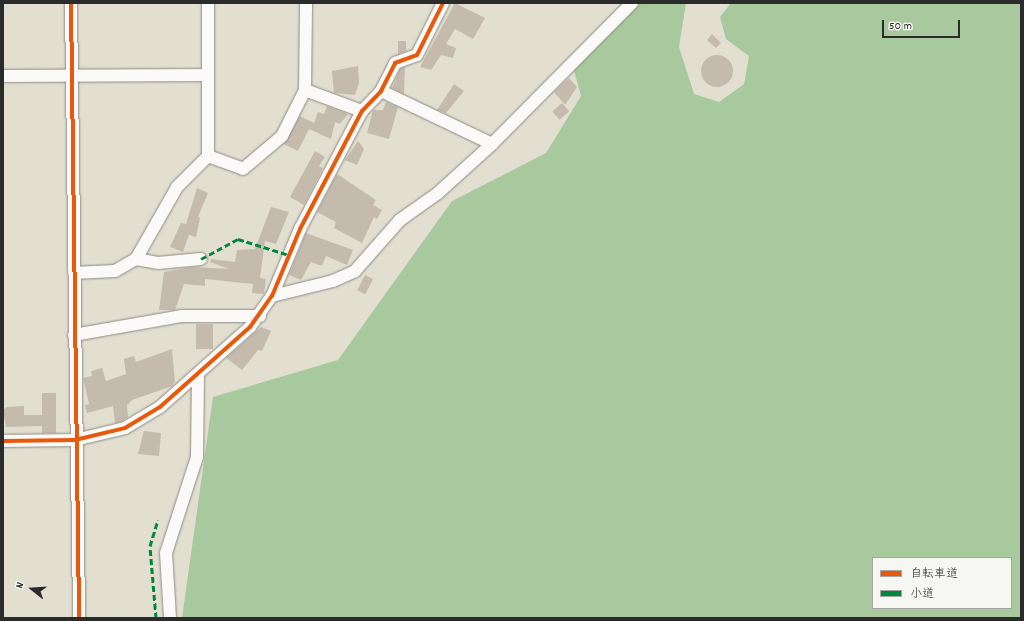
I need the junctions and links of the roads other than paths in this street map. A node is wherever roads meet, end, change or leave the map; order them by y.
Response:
1 (71, 3) edge
2 (208, 3) edge
3 (306, 3) edge
4 (443, 3) edge
5 (632, 3) edge
6 (208, 75) junction
7 (3, 76) edge
8 (72, 76) junction
9 (306, 90) junction
10 (381, 91) junction
11 (362, 111) junction
12 (492, 144) junction
13 (208, 156) junction
14 (136, 259) junction
15 (201, 259) dead end
16 (74, 273) junction
17 (272, 296) junction
18 (260, 316) junction
19 (74, 335) junction
20 (198, 376) junction
21 (75, 440) junction
22 (3, 441) edge
23 (79, 618) edge
24 (170, 618) edge

1 - 8 street
2 - 6 street
3 - 9 street
4 - 10 street
5 - 12 street
6 - 8 street
6 - 13 street
7 - 8 street
8 - 16 street
9 - 11 street
9 - 13 street
10 - 11 street
10 - 12 street
11 - 17 street
12 - 17 street
13 - 14 street
14 - 15 street
14 - 16 street
16 - 19 street
17 - 18 street
18 - 19 street
18 - 20 street
19 - 21 street
20 - 21 street
20 - 24 street
21 - 22 street
21 - 23 street

